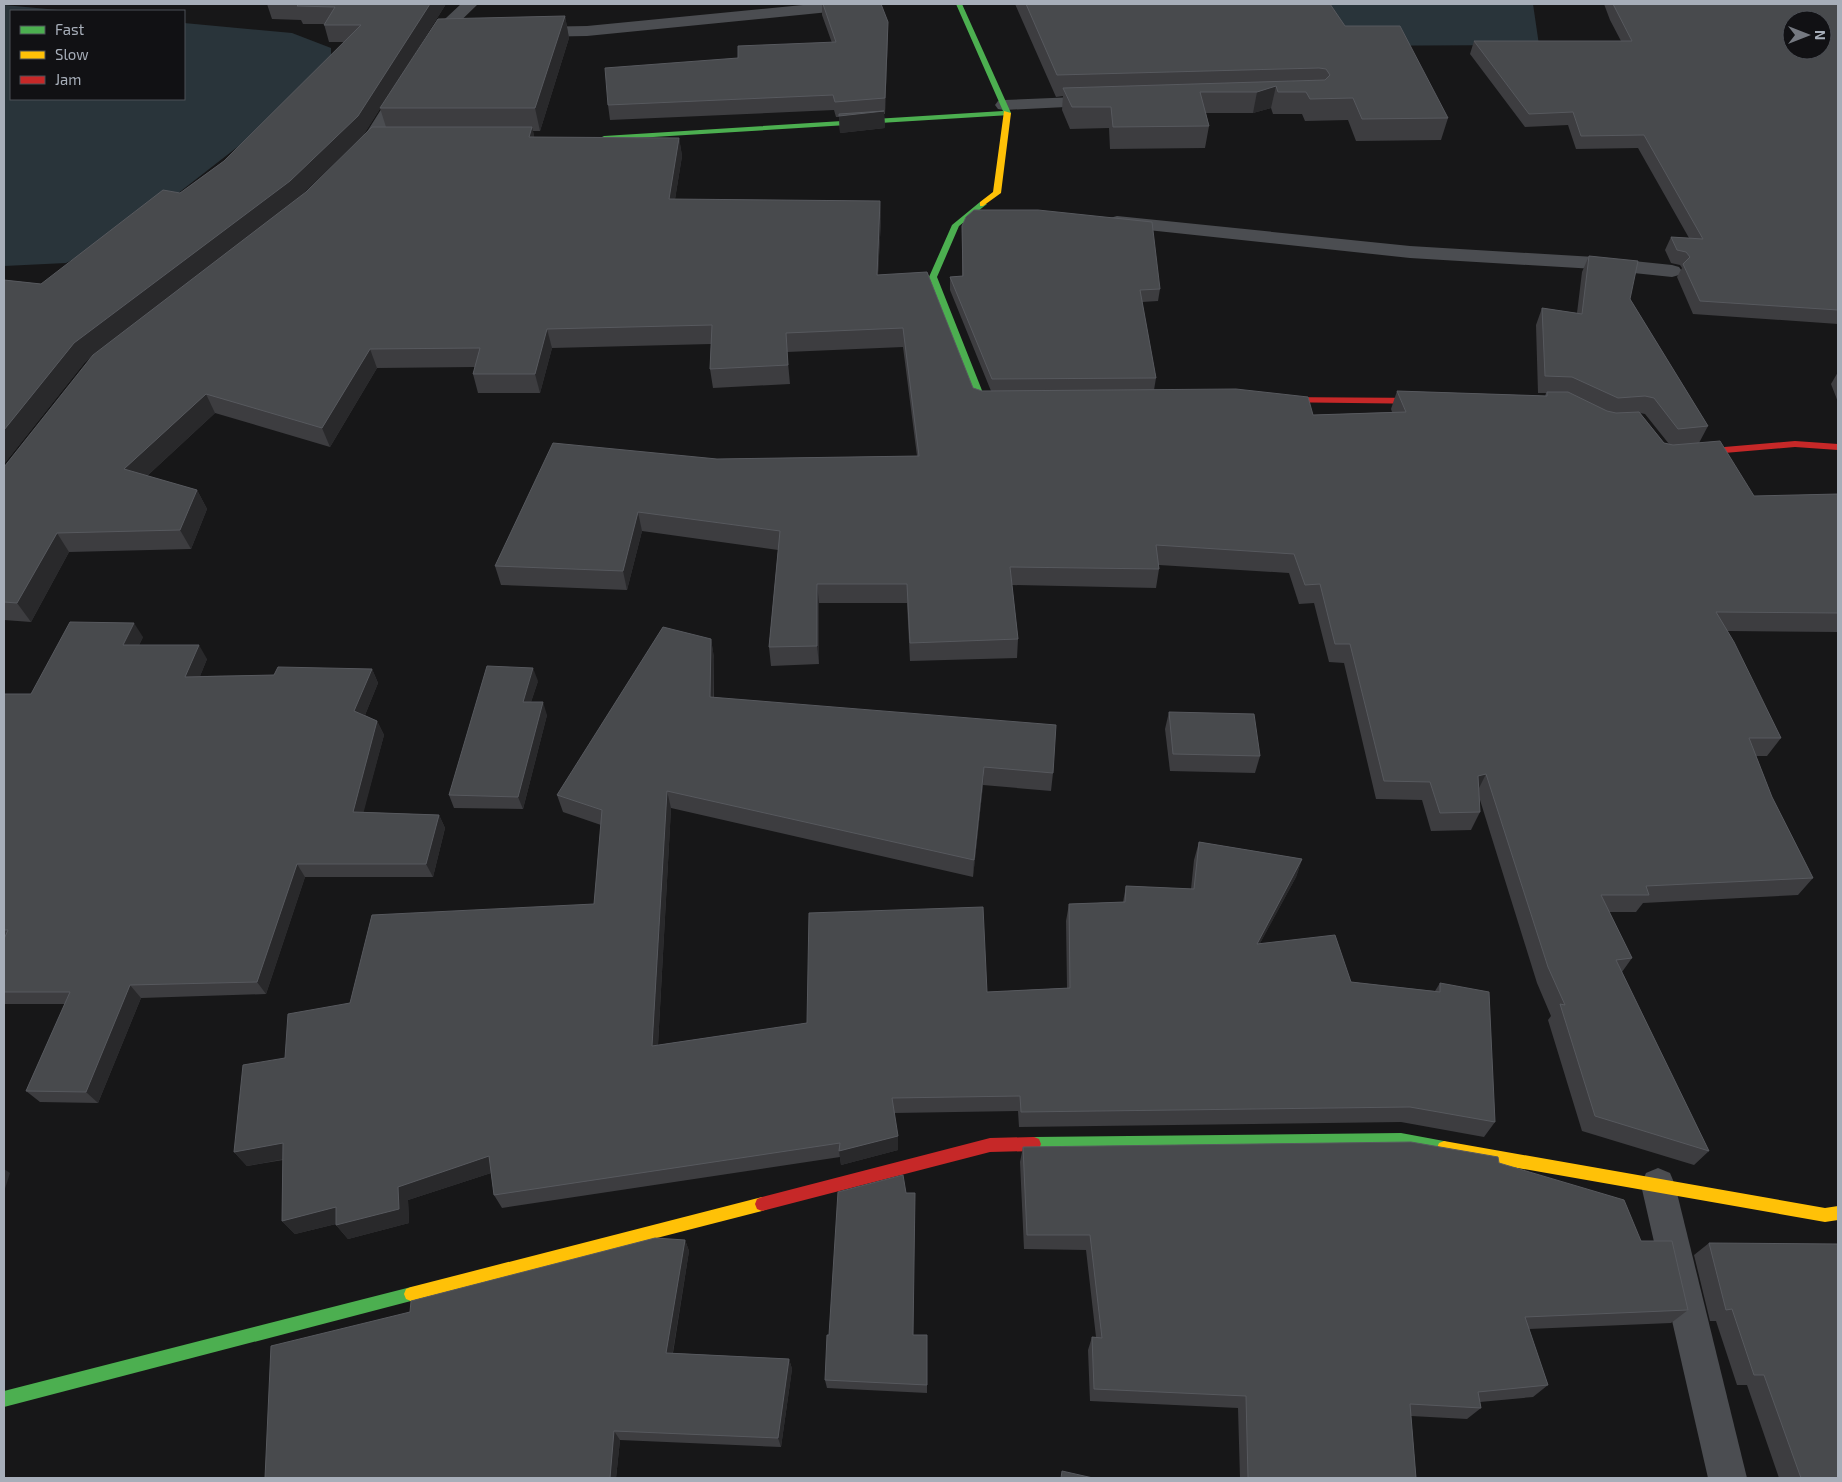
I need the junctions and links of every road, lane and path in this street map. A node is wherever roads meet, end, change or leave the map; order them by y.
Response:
1 (470, 4) edge
2 (858, 4) edge
3 (959, 4) edge
4 (518, 32) edge
5 (458, 33) edge
6 (438, 34) junction
7 (1117, 101) edge
8 (1005, 109) junction
9 (591, 138) edge
10 (345, 165) edge
11 (976, 210) junction
12 (1006, 212) edge
13 (1094, 220) edge
14 (1672, 272) dead end
15 (1263, 400) edge
16 (1021, 401) edge
17 (1442, 402) edge
18 (1838, 447) edge
19 (1673, 454) edge
20 (1658, 1185) junction
21 (1838, 1213) edge
22 (4, 1399) edge
23 (1728, 1478) edge

1 - 6 street
2 - 4 street
3 - 8 street
5 - 6 street
6 - 10 street
7 - 8 street
8 - 9 street
8 - 11 street
11 - 12 street
11 - 16 street
13 - 14 street
15 - 17 street
18 - 19 street
20 - 21 street
20 - 22 street
20 - 23 street

